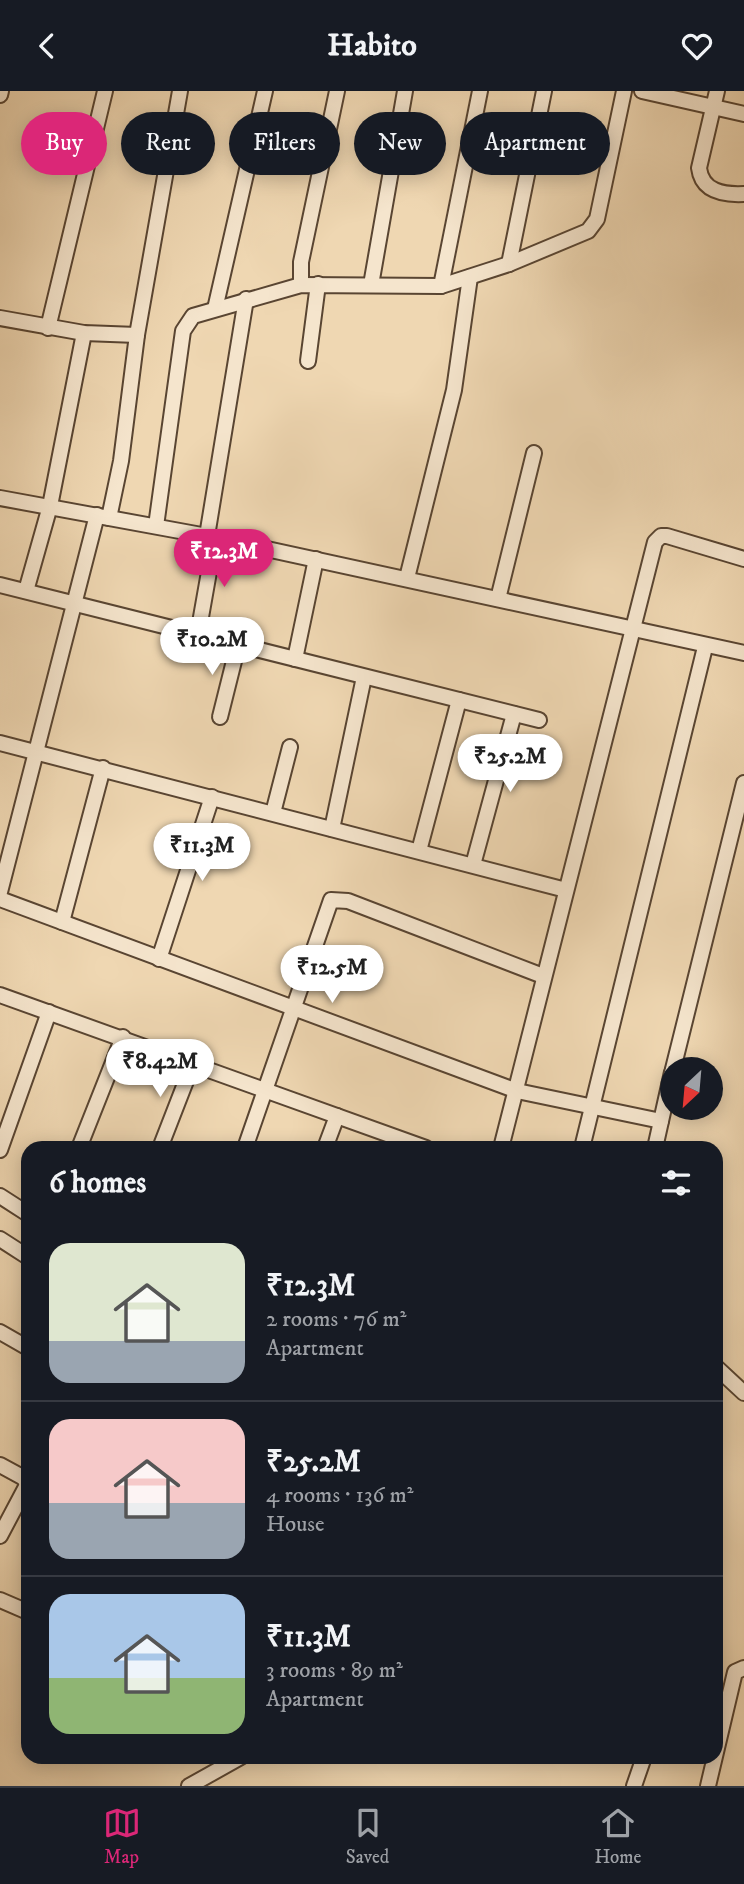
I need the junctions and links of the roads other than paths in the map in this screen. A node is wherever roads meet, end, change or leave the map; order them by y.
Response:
1 (105, 91) edge
2 (180, 91) edge
3 (265, 91) edge
4 (337, 91) edge
5 (405, 91) edge
6 (480, 91) edge
7 (544, 91) edge
8 (624, 91) edge
9 (642, 91) edge
10 (717, 91) edge
11 (713, 107) junction
12 (744, 114) edge
13 (744, 194) edge
14 (509, 264) junction
15 (470, 277) junction
16 (318, 284) junction
17 (301, 285) junction
18 (370, 285) junction
19 (440, 286) junction
20 (246, 299) junction
21 (215, 309) junction
22 (0, 318) edge
23 (48, 328) junction
24 (84, 333) junction
25 (137, 335) junction
26 (308, 361) dead end
27 (534, 453) dead end
28 (0, 498) edge
29 (50, 506) junction
30 (103, 516) junction
31 (156, 526) junction
32 (211, 537) junction
33 (316, 559) junction
34 (744, 559) edge
35 (407, 578) junction
36 (0, 585) edge
37 (26, 591) junction
38 (498, 599) junction
39 (74, 602) junction
40 (632, 628) junction
41 (198, 634) junction
42 (238, 645) junction
43 (705, 647) junction
44 (744, 653) edge
45 (295, 659) junction
46 (364, 677) junction
47 (458, 700) junction
48 (514, 714) junction
49 (220, 717) dead end
50 (540, 720) dead end
51 (0, 743) edge
52 (290, 747) dead end
53 (35, 751) junction
54 (103, 768) junction
55 (744, 783) edge
56 (212, 797) junction
57 (741, 808) edge
58 (273, 813) junction
59 (332, 829) junction
60 (419, 851) junction
61 (473, 865) junction
62 (566, 890) junction
63 (0, 892) edge
64 (0, 899) edge
65 (62, 922) junction
66 (159, 959) junction
67 (543, 976) junction
68 (0, 995) edge
69 (293, 1010) junction
70 (49, 1012) junction
71 (123, 1037) junction
72 (676, 1057) edge
73 (193, 1063) junction
74 (267, 1090) junction
75 (517, 1091) junction
76 (591, 1107) junction
77 (337, 1116) junction
78 (661, 1121) joint
79 (82, 1141) edge
80 (163, 1141) edge
81 (248, 1141) edge
82 (328, 1141) edge
83 (407, 1141) edge
84 (503, 1141) edge
85 (584, 1141) edge
86 (656, 1141) edge
87 (0, 1150) edge
88 (0, 1196) edge
89 (21, 1210) edge
90 (0, 1239) edge
91 (21, 1252) edge
92 (0, 1332) edge
93 (21, 1344) edge
94 (723, 1374) edge
95 (744, 1393) edge
96 (0, 1465) edge
97 (21, 1476) edge
98 (21, 1496) edge
99 (0, 1536) edge
100 (0, 1600) edge
101 (21, 1609) edge
102 (744, 1668) edge
103 (723, 1723) edge
104 (229, 1764) edge
105 (642, 1764) edge
106 (713, 1764) edge
107 (189, 1786) edge
108 (634, 1786) edge
109 (708, 1786) edge

1 - 23 street
2 - 25 street
3 - 21 street
4 - 17 street
5 - 18 street
6 - 19 street
7 - 14 street
8 - 14 street
9 - 11 street
10 - 11 street
11 - 12 street
11 - 13 street
14 - 15 street
15 - 19 street
15 - 35 street
16 - 17 street
16 - 18 street
16 - 26 street
17 - 20 street
18 - 19 street
20 - 21 street
20 - 32 street
21 - 31 street
22 - 23 street
23 - 24 street
24 - 25 street
24 - 29 street
25 - 30 street
27 - 38 street
28 - 29 street
29 - 30 street
29 - 37 street
30 - 31 street
30 - 39 street
31 - 32 street
32 - 33 street
32 - 41 street
33 - 35 street
33 - 45 street
34 - 40 street
35 - 38 street
36 - 37 street
37 - 39 street
38 - 40 street
39 - 41 street
39 - 53 street
40 - 43 street
40 - 62 street
41 - 42 street
42 - 45 street
42 - 49 street
43 - 44 street
43 - 76 street
45 - 46 street
46 - 47 street
46 - 59 street
47 - 48 street
47 - 60 street
48 - 50 street
48 - 61 street
51 - 53 street
52 - 58 street
53 - 54 street
53 - 63 street
54 - 56 street
54 - 65 street
55 - 57 street
56 - 58 street
56 - 66 street
57 - 72 street
58 - 59 street
59 - 60 street
60 - 61 street
61 - 62 street
62 - 67 street
64 - 65 street
65 - 66 street
66 - 69 street
67 - 69 street
67 - 75 street
68 - 70 street
69 - 74 street
69 - 75 street
70 - 71 street
70 - 87 street
71 - 73 street
71 - 79 street
73 - 74 street
73 - 80 street
74 - 77 street
74 - 81 street
75 - 76 street
75 - 84 street
76 - 78 street
76 - 85 street
77 - 82 street
77 - 83 street
78 - 86 street
88 - 89 street
90 - 91 street
92 - 93 street
94 - 95 street
96 - 97 street
98 - 99 street
100 - 101 street
102 - 103 street
104 - 107 street
105 - 108 street
106 - 109 street

